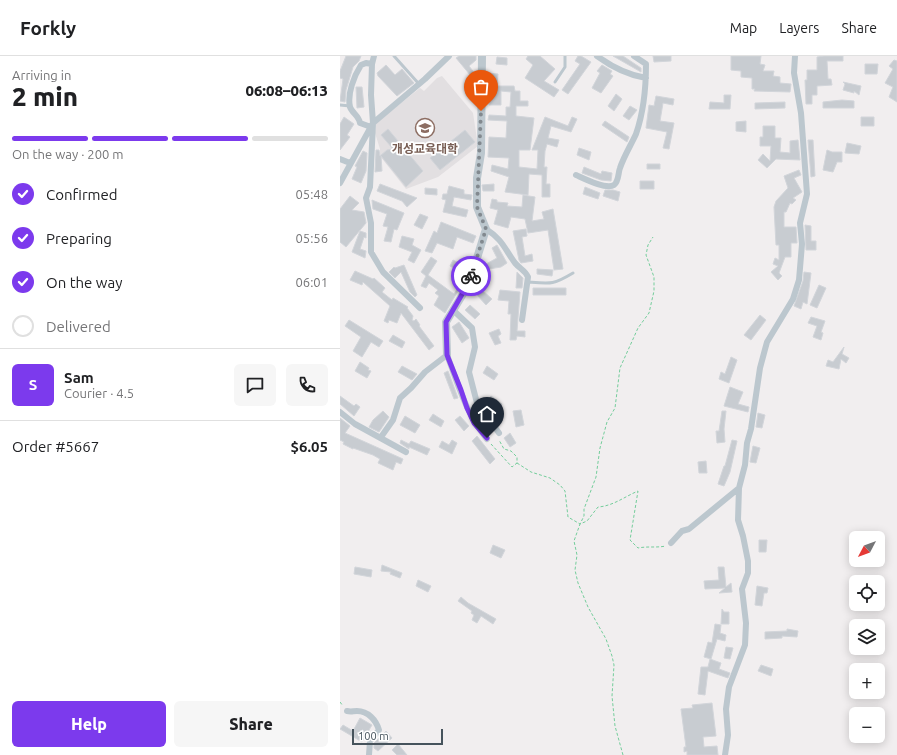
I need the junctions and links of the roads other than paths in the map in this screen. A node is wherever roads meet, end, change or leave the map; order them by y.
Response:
1 (374, 56) edge
2 (394, 56) edge
3 (449, 56) edge
4 (482, 56) edge
5 (566, 56) edge
6 (597, 56) edge
7 (634, 56) edge
8 (795, 56) edge
9 (372, 64) junction
10 (646, 78) junction
11 (555, 82) dead end
12 (419, 84) junction
13 (340, 105) edge
14 (350, 106) junction
15 (372, 125) junction
16 (340, 159) edge
17 (350, 163) junction
18 (576, 175) dead end
19 (340, 183) edge
20 (486, 229) junction
21 (573, 273) dead end
22 (528, 282) junction
23 (420, 308) dead end
24 (453, 310) junction
25 (522, 320) dead end
26 (447, 355) junction
27 (340, 412) edge
28 (499, 433) road end
29 (380, 437) junction
30 (487, 438) road end
31 (406, 452) dead end
32 (739, 488) junction
33 (672, 542) road end
34 (347, 711) dead end
35 (369, 755) edge
36 (725, 755) edge

1 - 9 street
2 - 12 lane
3 - 12 street
4 - 20 street
5 - 11 lane
6 - 10 street
7 - 10 street
8 - 32 street
9 - 14 street
9 - 15 street
10 - 18 street
12 - 15 street
13 - 14 lane
14 - 15 street
15 - 17 street
15 - 23 street
16 - 17 street
17 - 19 street
20 - 22 street
20 - 24 street
21 - 22 lane
22 - 25 street
24 - 26 street
24 - 28 street
26 - 29 street
26 - 30 street
27 - 29 street
29 - 31 street
32 - 33 street
32 - 36 street
34 - 35 street

